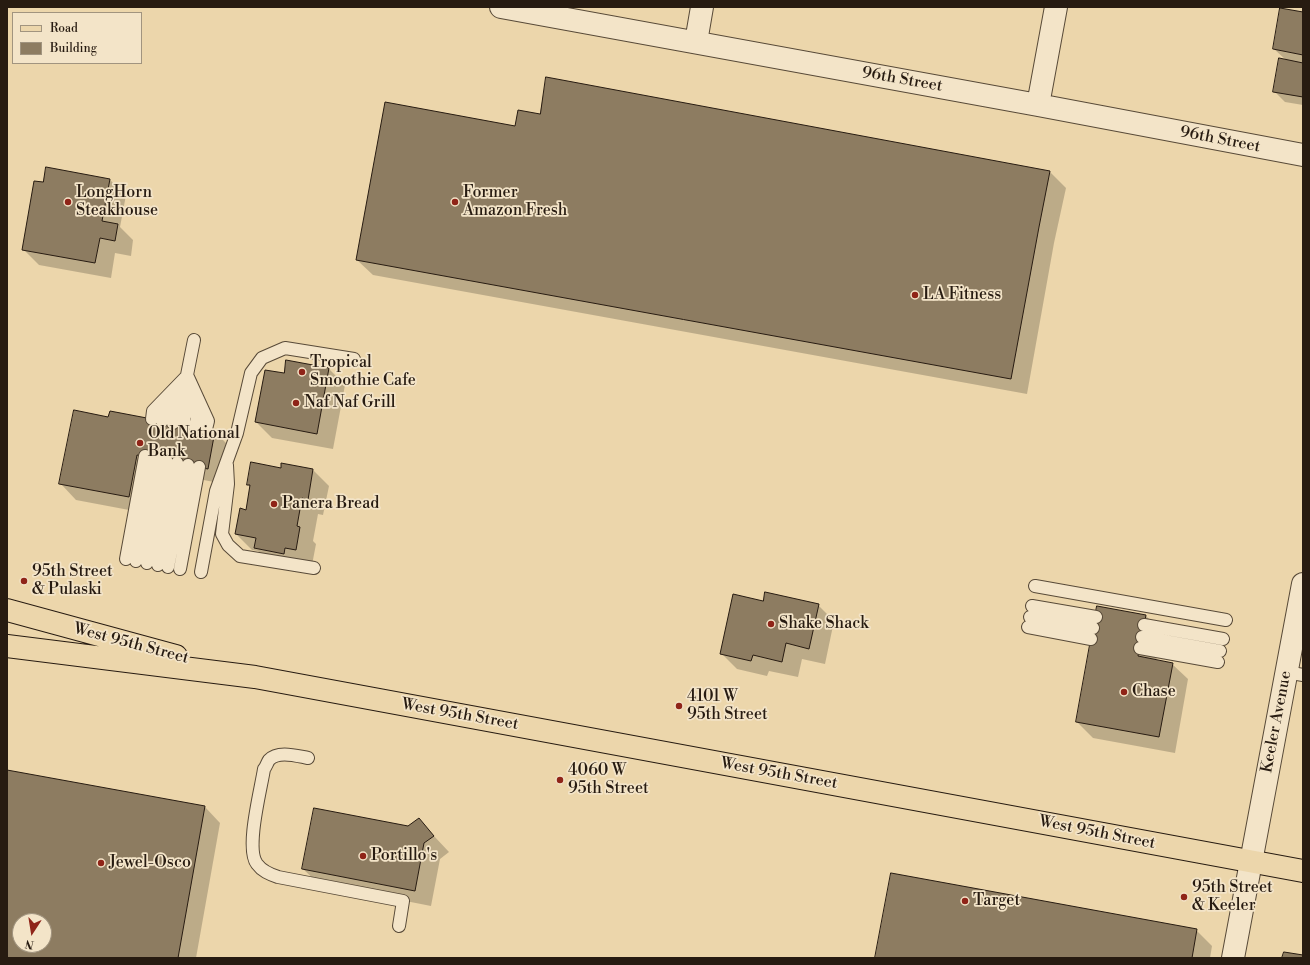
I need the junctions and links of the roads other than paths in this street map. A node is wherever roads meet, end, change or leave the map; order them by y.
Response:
1 (501, 7) edge
2 (702, 7) edge
3 (1056, 7) edge
4 (696, 42) junction
5 (1038, 105) junction
6 (1303, 155) edge
7 (194, 340) dead end
8 (354, 359) dead end
9 (187, 375) junction
10 (179, 424) junction
11 (227, 460) junction
12 (172, 462) junction
13 (152, 564) junction
14 (314, 568) dead end
15 (201, 572) dead end
16 (1303, 584) edge
17 (1035, 586) dead end
18 (7, 610) edge
19 (1030, 617) joint
20 (1226, 620) dead end
21 (1142, 637) joint
22 (7, 646) edge
23 (1295, 674) edge
24 (255, 677) junction
25 (308, 758) dead end
26 (1251, 861) junction
27 (1303, 871) edge
28 (399, 926) dead end
29 (1233, 958) edge

1 - 4 street, 96th Street
2 - 4 street
3 - 5 street
4 - 5 street, 96th Street
5 - 6 street, 96th Street
7 - 9 lane
8 - 11 lane
9 - 10 lane
9 - 10 lane
9 - 10 lane
11 - 14 lane
11 - 15 lane
12 - 13 lane
12 - 13 lane
12 - 13 lane
16 - 23 street, Keeler Avenue
17 - 20 lane
18 - 24 main road, West 95th Street
19 - 19 lane
21 - 21 lane
22 - 24 main road, West 95th Street
23 - 26 street, Keeler Avenue
24 - 26 main road, West 95th Street
25 - 28 lane
26 - 27 main road, West 95th Street
26 - 29 street, Keeler Avenue

